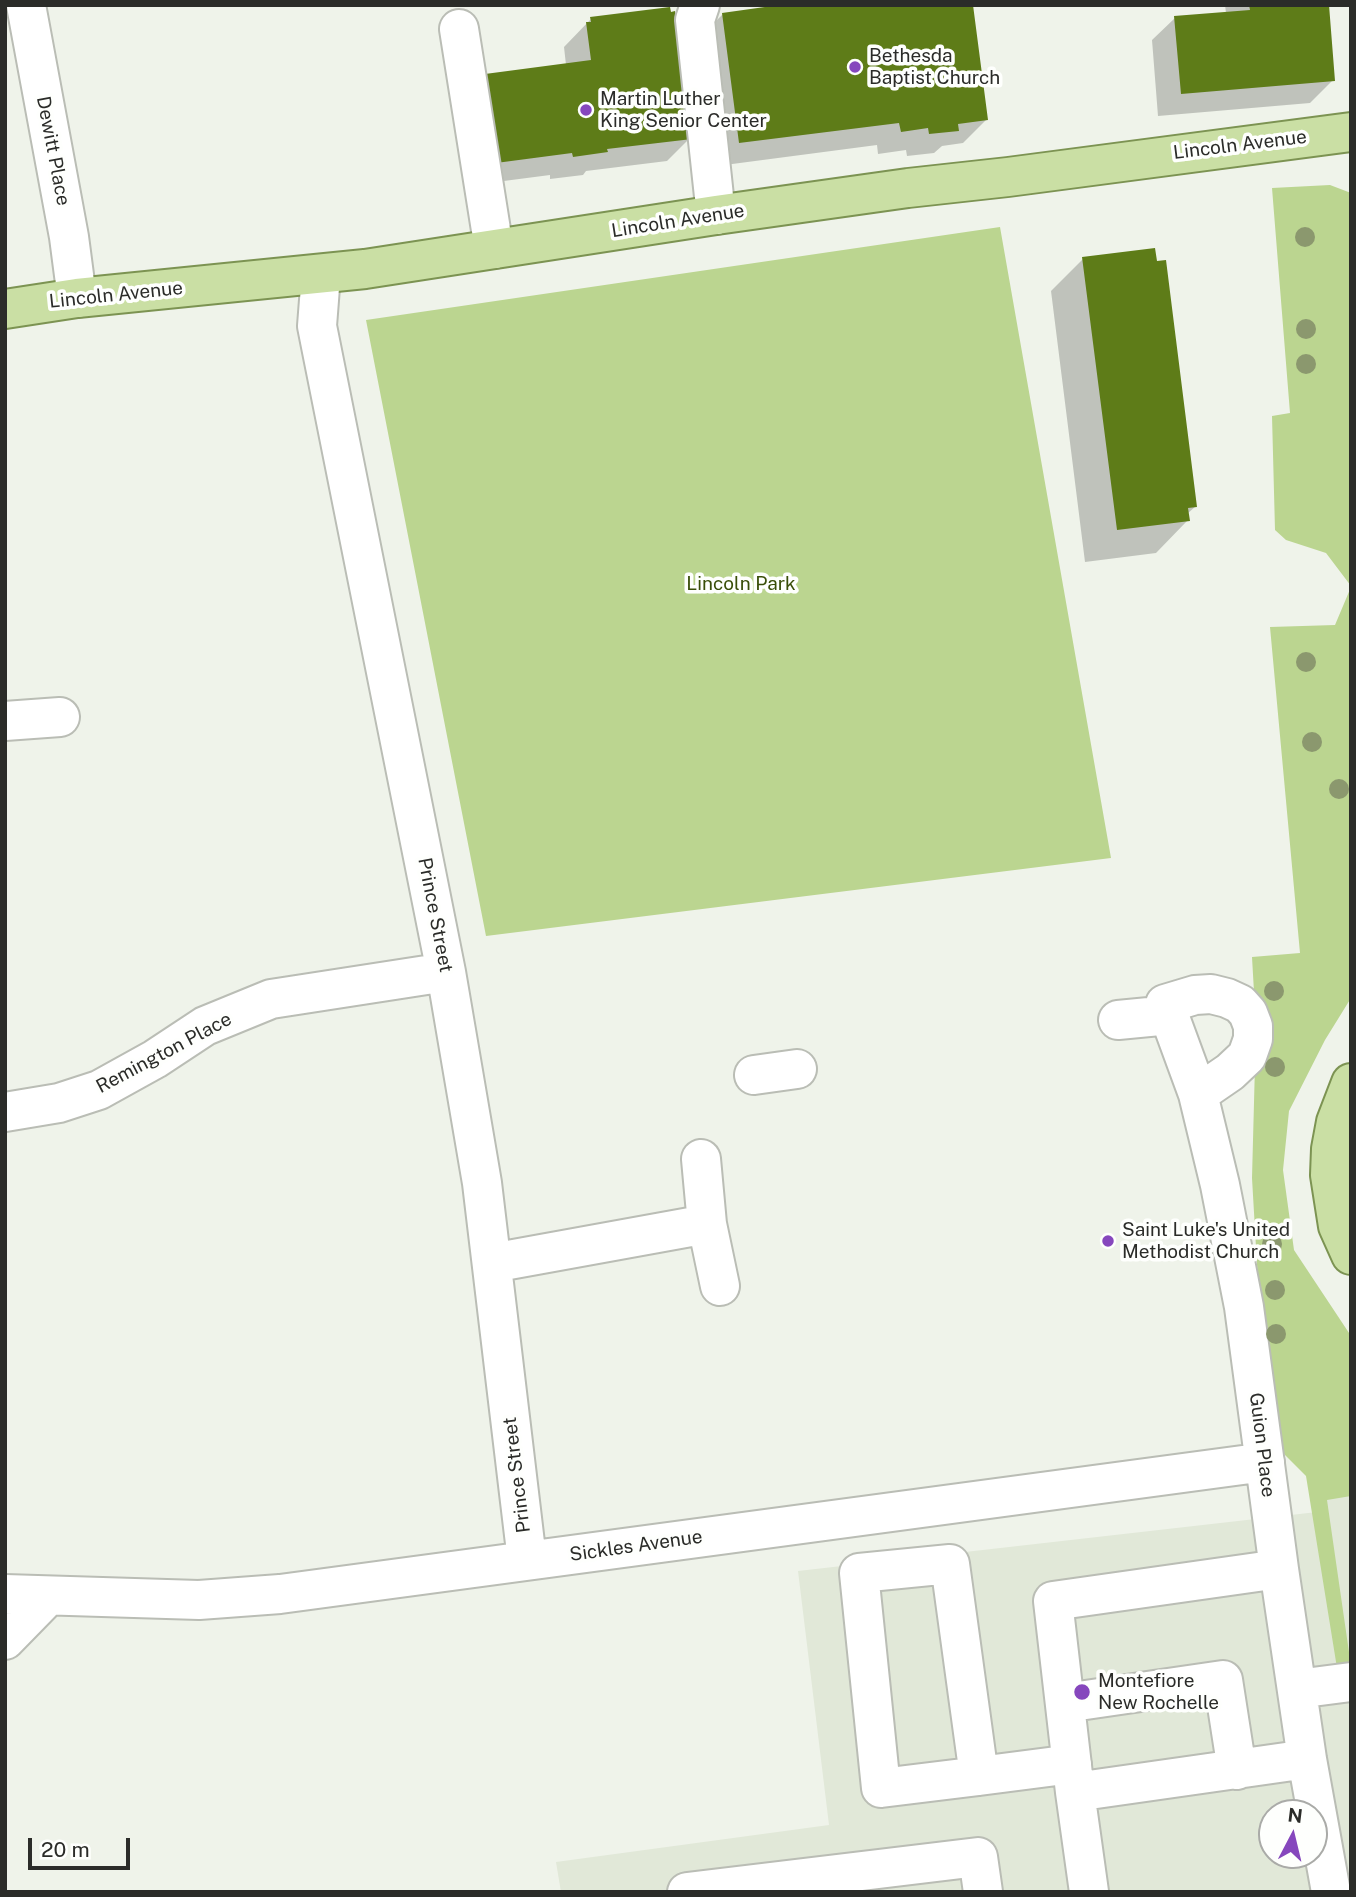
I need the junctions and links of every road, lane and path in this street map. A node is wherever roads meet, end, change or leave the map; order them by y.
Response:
1 (26, 5) edge
2 (700, 5) edge
3 (459, 29) dead end
4 (1351, 132) edge
5 (716, 215) junction
6 (494, 249) junction
7 (321, 274) junction
8 (77, 298) junction
9 (5, 309) edge
10 (60, 717) dead end
11 (5, 721) edge
12 (446, 972) junction
13 (1168, 1010) junction
14 (1118, 1020) dead end
15 (797, 1069) dead end
16 (754, 1075) dead end
17 (1351, 1083) edge
18 (1198, 1094) junction
19 (5, 1112) edge
20 (701, 1159) dead end
21 (707, 1224) junction
22 (1351, 1255) edge
23 (492, 1263) junction
24 (720, 1286) dead end
25 (1265, 1462) junction
26 (527, 1560) junction
27 (1279, 1569) junction
28 (5, 1594) edge
29 (48, 1596) junction
30 (5, 1640) edge
31 (1351, 1682) edge
32 (1297, 1689) junction
33 (1065, 1703) junction
34 (1307, 1759) junction
35 (1237, 1770) junction
36 (979, 1776) junction
37 (1073, 1778) junction
38 (687, 1892) edge
39 (983, 1892) edge
40 (1089, 1892) edge
41 (1331, 1892) edge

1 - 8 street, Dewitt Place
2 - 5 street
3 - 6 street
4 - 5 main road, Lincoln Avenue
5 - 6 main road, Lincoln Avenue
6 - 7 main road, Lincoln Avenue
7 - 8 main road, Lincoln Avenue
7 - 12 street, Prince Street
8 - 9 main road, Lincoln Avenue
10 - 11 street
12 - 19 street, Remington Place
12 - 23 street, Prince Street
13 - 14 street
13 - 18 street, Guion Place
13 - 18 street
15 - 16 street
17 - 22 main road
18 - 25 street, Guion Place
20 - 21 street
21 - 23 street
21 - 24 street
23 - 26 street, Prince Street
25 - 26 street, Sickles Avenue
25 - 27 street, Guion Place
26 - 29 street, Sickles Avenue
27 - 32 street, Guion Place
27 - 33 street
28 - 29 street, Sickles Avenue
29 - 30 street
31 - 32 street
32 - 34 street, Guion Place
33 - 35 street
33 - 37 street
34 - 35 street
34 - 41 street, Guion Place
35 - 37 street
36 - 36 street
36 - 37 street
37 - 40 street
38 - 39 street

